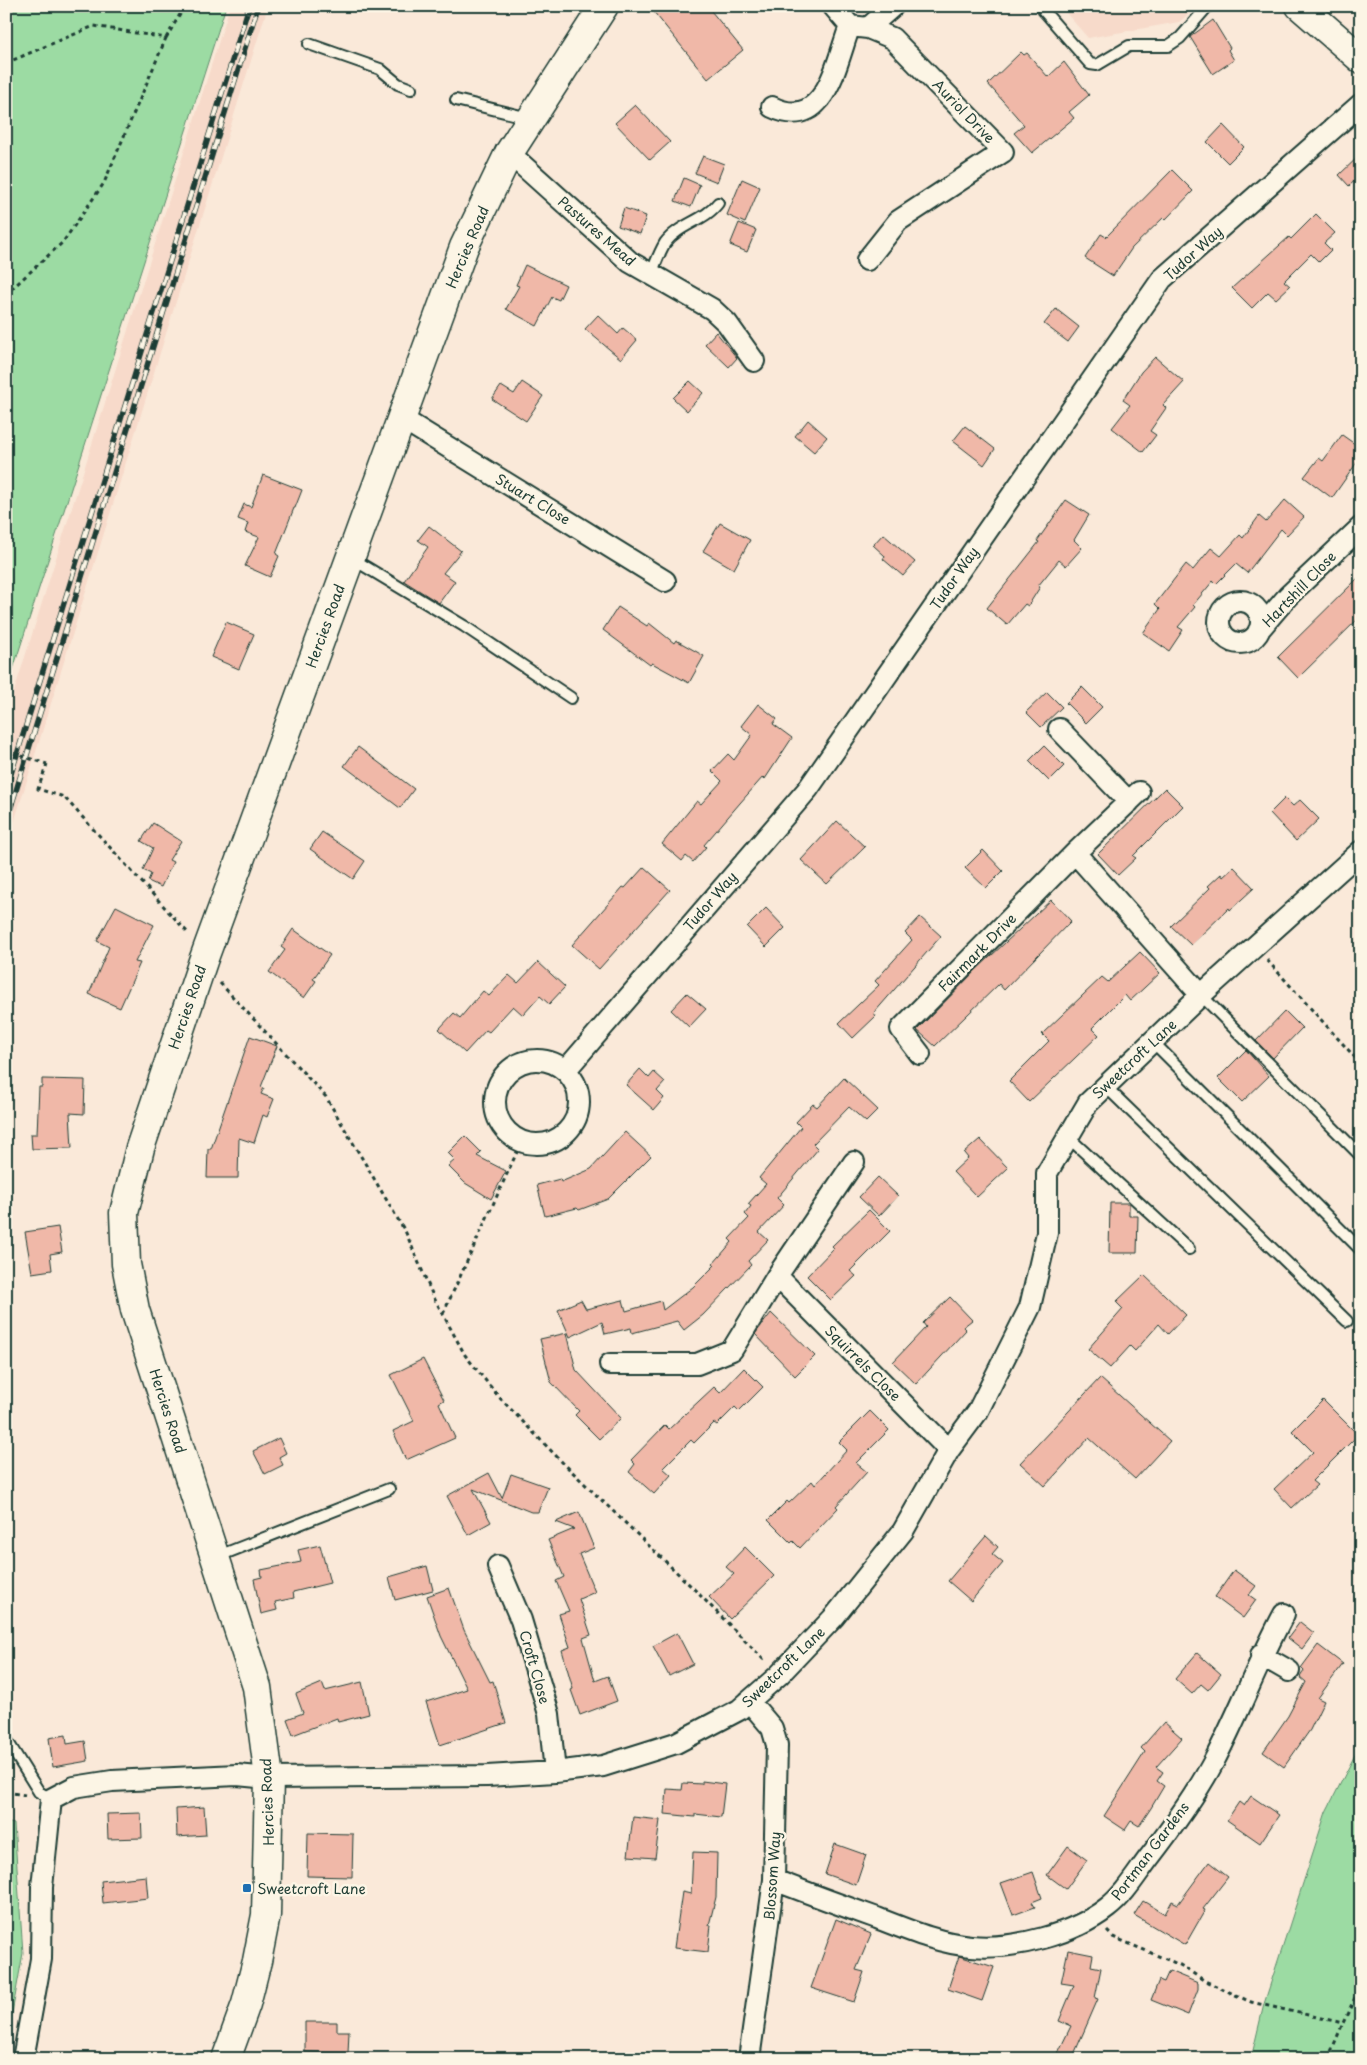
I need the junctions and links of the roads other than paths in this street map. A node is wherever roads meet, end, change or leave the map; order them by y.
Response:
1 (604, 6) edge
2 (833, 6) edge
3 (893, 6) edge
4 (1208, 6) edge
5 (1300, 6) edge
6 (1043, 10) dead end
7 (859, 27) junction
8 (309, 44) dead end
9 (1361, 59) edge
10 (411, 89) dead end
11 (456, 100) dead end
12 (1361, 104) edge
13 (772, 108) dead end
14 (533, 118) junction
15 (508, 153) junction
16 (718, 203) dead end
17 (866, 260) dead end
18 (650, 275) junction
19 (754, 361) dead end
20 (401, 418) junction
21 (1361, 527) edge
22 (350, 557) junction
23 (665, 581) dead end
24 (1259, 630) dead end
25 (571, 698) dead end
26 (1059, 729) dead end
27 (1361, 851) edge
28 (1075, 853) junction
29 (1201, 995) junction
30 (1152, 1042) junction
31 (920, 1054) dead end
32 (565, 1071) junction
33 (1105, 1086) junction
34 (1068, 1137) junction
35 (1361, 1156) edge
36 (854, 1162) dead end
37 (1189, 1249) dead end
38 (1361, 1250) edge
39 (777, 1276) junction
40 (1347, 1321) dead end
41 (610, 1364) dead end
42 (950, 1450) junction
43 (389, 1489) dead end
44 (215, 1557) junction
45 (498, 1566) dead end
46 (1284, 1614) dead end
47 (1261, 1655) junction
48 (1289, 1671) dead end
49 (749, 1701) junction
50 (6, 1739) edge
51 (555, 1772) junction
52 (269, 1778) junction
53 (51, 1799) junction
54 (774, 1880) junction
55 (23, 2059) edge
56 (226, 2059) edge
57 (749, 2059) edge

1 - 14 street, Hercies Road
2 - 7 street, Auriol Drive
3 - 7 street
4 - 6 lane
5 - 9 street
7 - 13 street
7 - 17 street, Auriol Drive
8 - 10 lane
11 - 14 lane
12 - 32 street, Tudor Way
14 - 15 street, Hercies Road
15 - 18 street, Pastures Mead
15 - 20 street, Hercies Road
16 - 18 lane
18 - 19 street, Pastures Mead
20 - 22 street, Hercies Road
20 - 23 street, Stuart Close
21 - 24 street, Hartshill Close
22 - 25 lane
22 - 44 street, Hercies Road
26 - 28 street, Fairmark Drive
27 - 29 street, Sweetcroft Lane
28 - 29 street
28 - 31 street, Fairmark Drive
29 - 30 street, Sweetcroft Lane
29 - 35 lane
30 - 33 street, Sweetcroft Lane
30 - 38 lane
32 - 32 street
33 - 34 street, Sweetcroft Lane
33 - 40 lane
34 - 37 lane
34 - 42 street, Sweetcroft Lane
36 - 39 street
39 - 41 street
39 - 42 street, Squirrels Close
42 - 49 street, Sweetcroft Lane
43 - 44 lane
44 - 52 street, Hercies Road
45 - 51 street, Croft Close
46 - 47 street, Portman Gardens
47 - 48 street
47 - 54 street, Portman Gardens
49 - 51 street, Sweetcroft Lane
49 - 54 street, Blossom Way
50 - 53 lane
51 - 52 street, Sweetcroft Lane
52 - 53 street, Sweetcroft Lane
52 - 56 street, Hercies Road
53 - 55 street
54 - 57 street, Blossom Way

